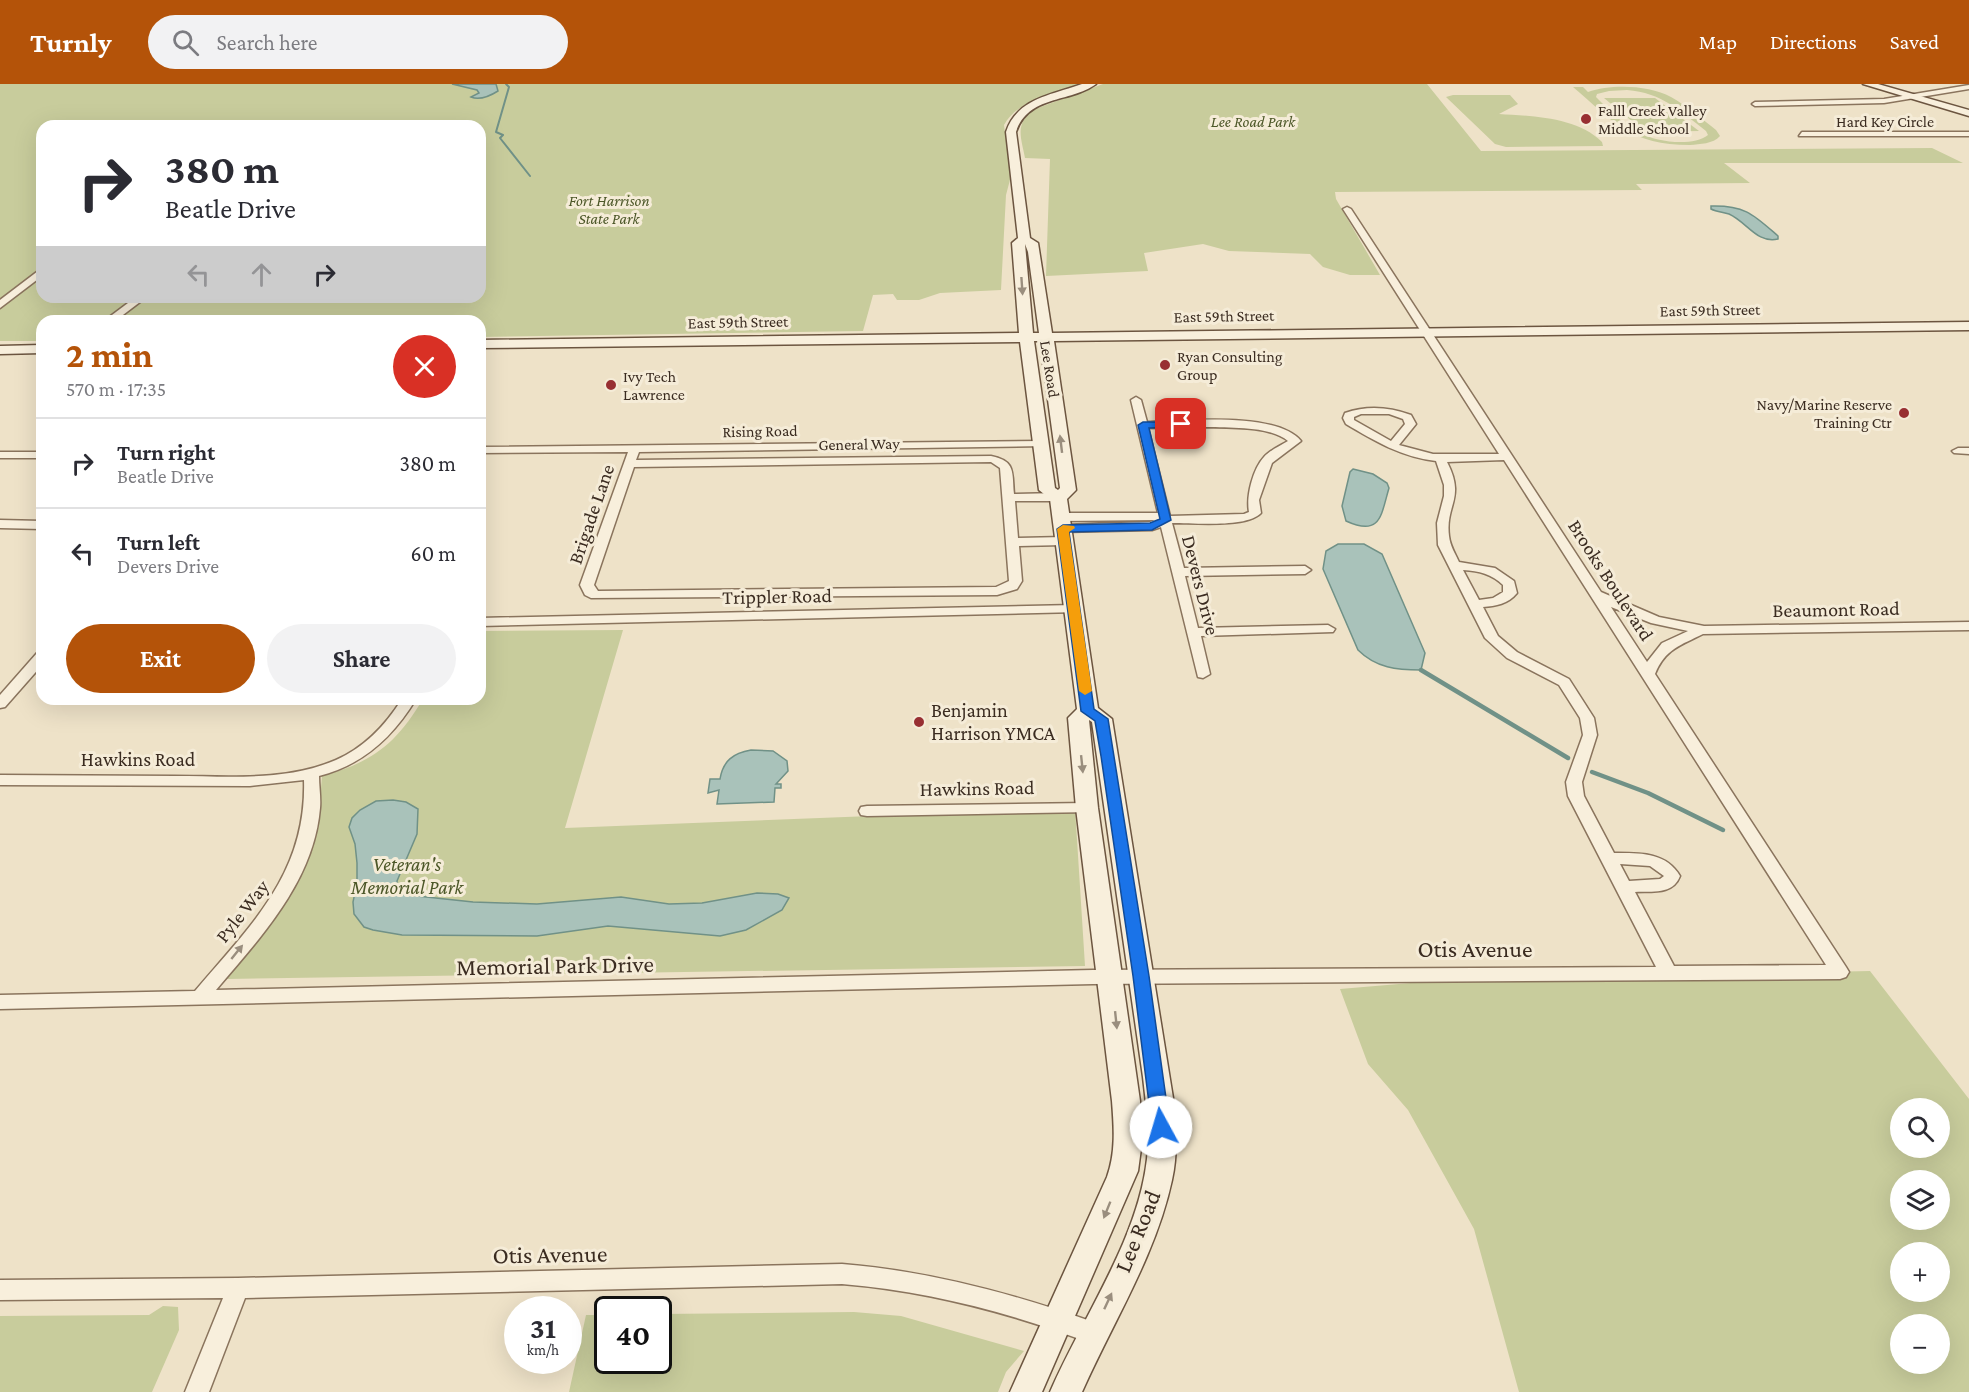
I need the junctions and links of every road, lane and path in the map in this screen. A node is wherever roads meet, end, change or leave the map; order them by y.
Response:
1 (1091, 84) edge
2 (1868, 84) edge
3 (1969, 87) edge
4 (1912, 97) junction
5 (1755, 104) dead end
6 (1969, 113) edge
7 (1802, 134) dead end
8 (1969, 134) edge
9 (1347, 209) dead end
10 (1024, 240) junction
11 (36, 276) edge
12 (132, 303) edge
13 (140, 303) edge
14 (0, 305) edge
15 (117, 315) edge
16 (130, 315) edge
17 (1969, 326) edge
18 (1425, 331) junction
19 (1027, 336) junction
20 (1045, 336) junction
21 (486, 344) edge
22 (36, 349) edge
23 (0, 350) edge
24 (1136, 400) dead end
25 (1143, 425) junction
26 (1041, 444) junction
27 (1392, 446) junction
28 (635, 448) junction
29 (486, 450) edge
30 (0, 455) edge
31 (36, 455) edge
32 (1507, 457) junction
33 (1440, 458) junction
34 (629, 464) junction
35 (1058, 497) junction
36 (1009, 498) junction
37 (1166, 520) junction
38 (0, 524) edge
39 (36, 525) edge
40 (1063, 529) junction
41 (1013, 542) junction
42 (1454, 566) junction
43 (1305, 570) dead end
44 (1178, 572) junction
45 (1597, 595) junction
46 (1474, 604) junction
47 (1074, 609) junction
48 (486, 622) edge
49 (1969, 626) edge
50 (1328, 629) dead end
51 (1704, 630) junction
52 (1193, 632) junction
53 (36, 663) edge
54 (1203, 674) dead end
55 (1648, 674) junction
56 (0, 704) edge
57 (406, 705) edge
58 (1088, 711) junction
59 (311, 773) junction
60 (0, 780) edge
61 (1087, 808) junction
62 (867, 811) dead end
63 (1609, 859) junction
64 (1624, 887) junction
65 (1840, 972) joint
66 (1668, 973) junction
67 (1111, 977) junction
68 (1141, 977) junction
69 (200, 997) junction
70 (0, 1002) edge
71 (238, 1288) junction
72 (0, 1290) edge
73 (1058, 1320) junction
74 (1093, 1333) junction
75 (197, 1392) edge
76 (1026, 1392) edge
77 (1066, 1392) edge

1 - 10 street, Lee Road
2 - 4 street
3 - 4 street
4 - 5 street
4 - 6 street
7 - 8 street, Hard Key Circle
9 - 18 street, Brooks Boulevard
10 -> 19 street, Lee Road
10 - 20 street, Lee Road
11 - 14 street
12 - 15 street
13 - 16 street
17 - 18 street, East 59th Street
18 - 20 street, East 59th Street
18 - 32 street, Brooks Boulevard
19 - 20 street, East 59th Street
19 - 21 street, East 59th Street
19 - 26 street, Lee Road
35 -> 20 street, Lee Road
22 - 23 street
24 - 25 street, Devers Drive
25 - 37 street, Devers Drive
25 - 37 street
26 - 28 street, Rising Road
26 - 35 street, Lee Road
27 - 27 street
27 - 33 street
28 - 29 street, Rising Road
28 - 34 street, Brigade Lane
30 - 31 street
32 - 33 street
32 - 45 street, Brooks Boulevard
33 - 42 street
34 - 36 street, General Way
34 - 41 street, Brigade Lane
35 - 36 street
35 - 40 street, Lee Road
36 - 41 street
37 - 40 street
37 - 44 street, Devers Drive
38 - 39 street
40 - 41 street
40 - 47 street, Lee Road
42 - 46 street
42 - 46 street
43 - 44 street
44 - 52 street, Devers Drive
45 - 51 street, Beaumont Road
45 - 55 street, Brooks Boulevard
46 - 63 street
47 - 48 street, Trippler Road
47 - 58 street, Lee Road
49 - 51 street, Beaumont Road
50 - 52 street
51 - 55 street, Beaumont Road
52 - 54 street, Devers Drive
53 - 56 street
55 - 65 street, Brooks Boulevard
57 - 59 street
58 -> 61 street, Lee Road
58 - 68 street, Lee Road
59 - 60 street, Hawkins Road
69 -> 59 street, Pyle Way
61 - 62 street, Hawkins Road
61 - 67 street, Lee Road
63 - 64 street
63 - 64 street
64 - 66 street
65 - 66 street, Otis Avenue
66 - 68 street, Otis Avenue
67 - 68 street, Otis Avenue
67 - 69 street, Memorial Park Drive
67 -> 73 street, Lee Road
74 -> 68 street, Lee Road
69 - 70 street, Memorial Park Drive
71 - 72 street, Otis Avenue
71 - 73 street, Otis Avenue
71 - 75 street
73 - 74 street, Otis Avenue
73 - 76 street, Lee Road
74 - 77 street, Lee Road

